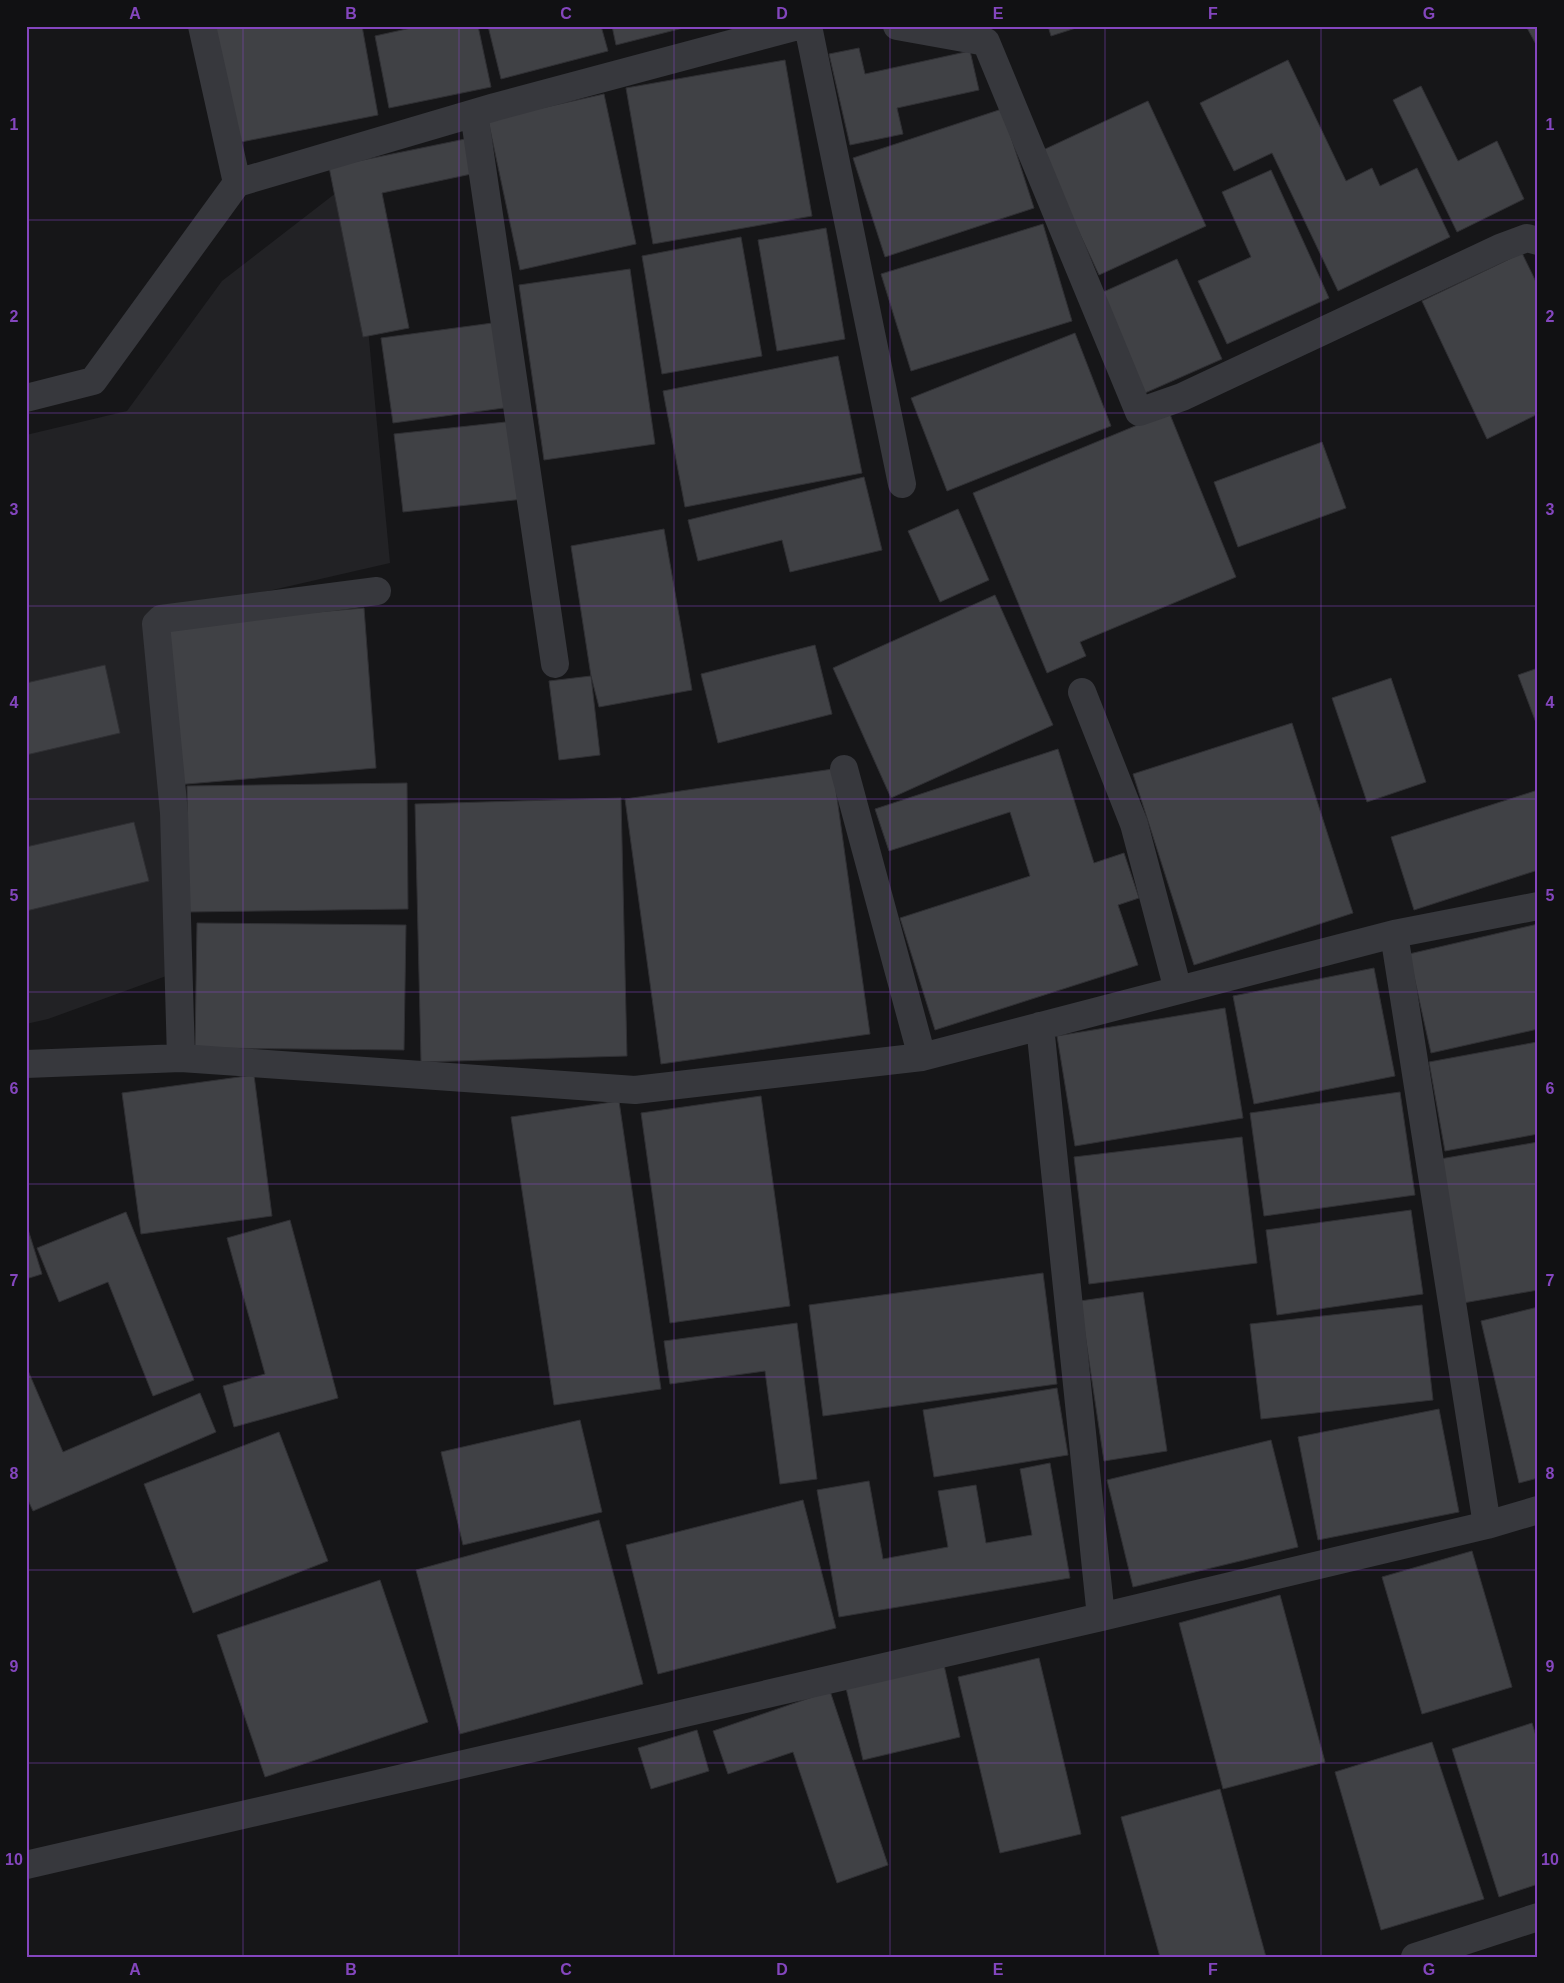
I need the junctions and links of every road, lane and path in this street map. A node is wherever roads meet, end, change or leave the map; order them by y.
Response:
1 (202, 26) edge
2 (798, 26) edge
3 (808, 26) edge
4 (897, 26) edge
5 (474, 113) junction
6 (237, 183) junction
7 (1538, 241) edge
8 (26, 398) edge
9 (902, 484) dead end
10 (377, 591) dead end
11 (556, 664) dead end
12 (1082, 692) dead end
13 (844, 769) dead end
14 (1538, 906) edge
15 (1394, 934) junction
16 (1178, 990) junction
17 (1040, 1026) junction
18 (181, 1058) junction
19 (922, 1058) junction
20 (26, 1064) edge
21 (1538, 1510) edge
22 (1487, 1525) junction
23 (1101, 1617) junction
24 (26, 1866) edge
25 (1538, 1917) edge
26 (1416, 1957) edge

1 - 6 street
2 - 5 street
3 - 9 street
4 - 7 street
5 - 6 street
5 - 11 street
6 - 8 street
10 - 18 street
12 - 16 street
13 - 19 street
14 - 15 street
15 - 16 street
15 - 22 street
16 - 17 street
17 - 19 street
17 - 23 street
18 - 19 street
18 - 20 street
21 - 22 street
22 - 23 street
23 - 24 street
25 - 26 street

